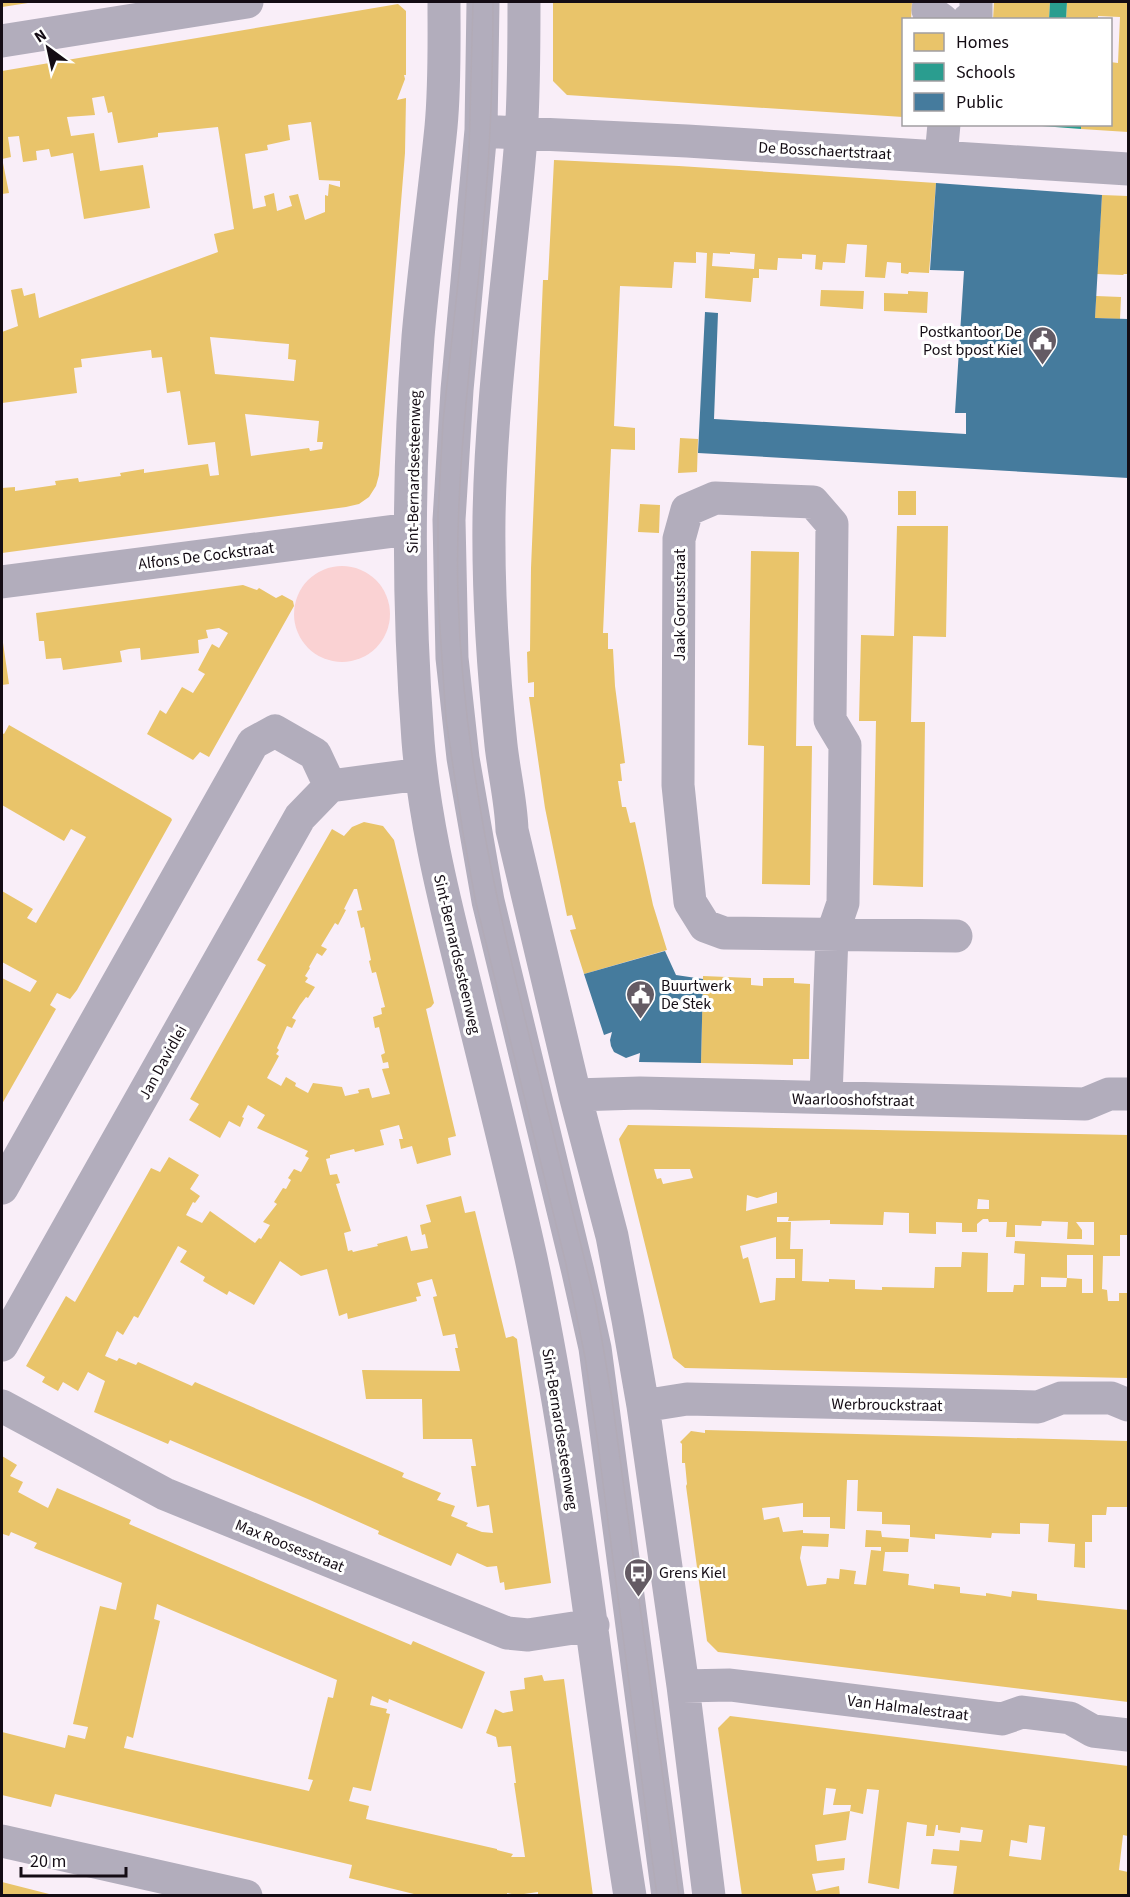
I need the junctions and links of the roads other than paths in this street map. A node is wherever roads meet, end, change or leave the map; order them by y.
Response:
1 (247, 2) edge
2 (444, 2) edge
3 (483, 2) edge
4 (524, 2) edge
5 (929, 2) edge
6 (976, 2) edge
7 (939, 18) edge
8 (973, 18) edge
9 (2, 41) edge
10 (441, 123) junction
11 (944, 126) edge
12 (481, 130) junction
13 (521, 135) junction
14 (941, 157) junction
15 (1128, 168) edge
16 (410, 529) junction
17 (2, 582) edge
18 (421, 774) junction
19 (330, 786) junction
20 (832, 935) junction
21 (956, 936) dead end
22 (1128, 1094) edge
23 (575, 1095) junction
24 (826, 1097) junction
25 (2, 1188) edge
26 (2, 1345) edge
27 (2, 1406) edge
28 (644, 1406) junction
29 (1128, 1406) edge
30 (593, 1625) junction
31 (683, 1686) junction
32 (1128, 1735) edge
33 (2, 1841) edge
34 (235, 1894) edge
35 (630, 1896) edge
36 (668, 1896) edge
37 (709, 1896) edge

1 - 9 street
2 - 10 street, Sint-Bernardsesteenweg
3 - 12 street
4 - 13 street
5 - 7 street
6 - 8 street
10 - 12 street, De Bosschaertstraat
10 - 16 street, Sint-Bernardsesteenweg
11 - 14 street
12 - 13 street, De Bosschaertstraat
12 - 36 street
13 - 14 street, De Bosschaertstraat
13 - 23 street
14 - 15 street, De Bosschaertstraat
16 - 17 street, Alfons De Cockstraat
16 - 18 street, Sint-Bernardsesteenweg
18 - 19 street
18 - 30 street, Sint-Bernardsesteenweg
19 - 25 street
19 - 26 street, Jan Davidlei
20 - 20 street, Jaak Gorusstraat
20 - 21 street, Jaak Gorusstraat
20 - 24 street, Jaak Gorusstraat
22 - 24 street, Waarlooshofstraat
23 - 24 street, Waarlooshofstraat
23 - 28 street
27 - 30 street, Max Roosesstraat
28 - 29 street, Werbrouckstraat
28 - 31 street
30 - 35 street, Sint-Bernardsesteenweg
31 - 32 street, Van Halmalestraat
31 - 37 street
33 - 34 street

